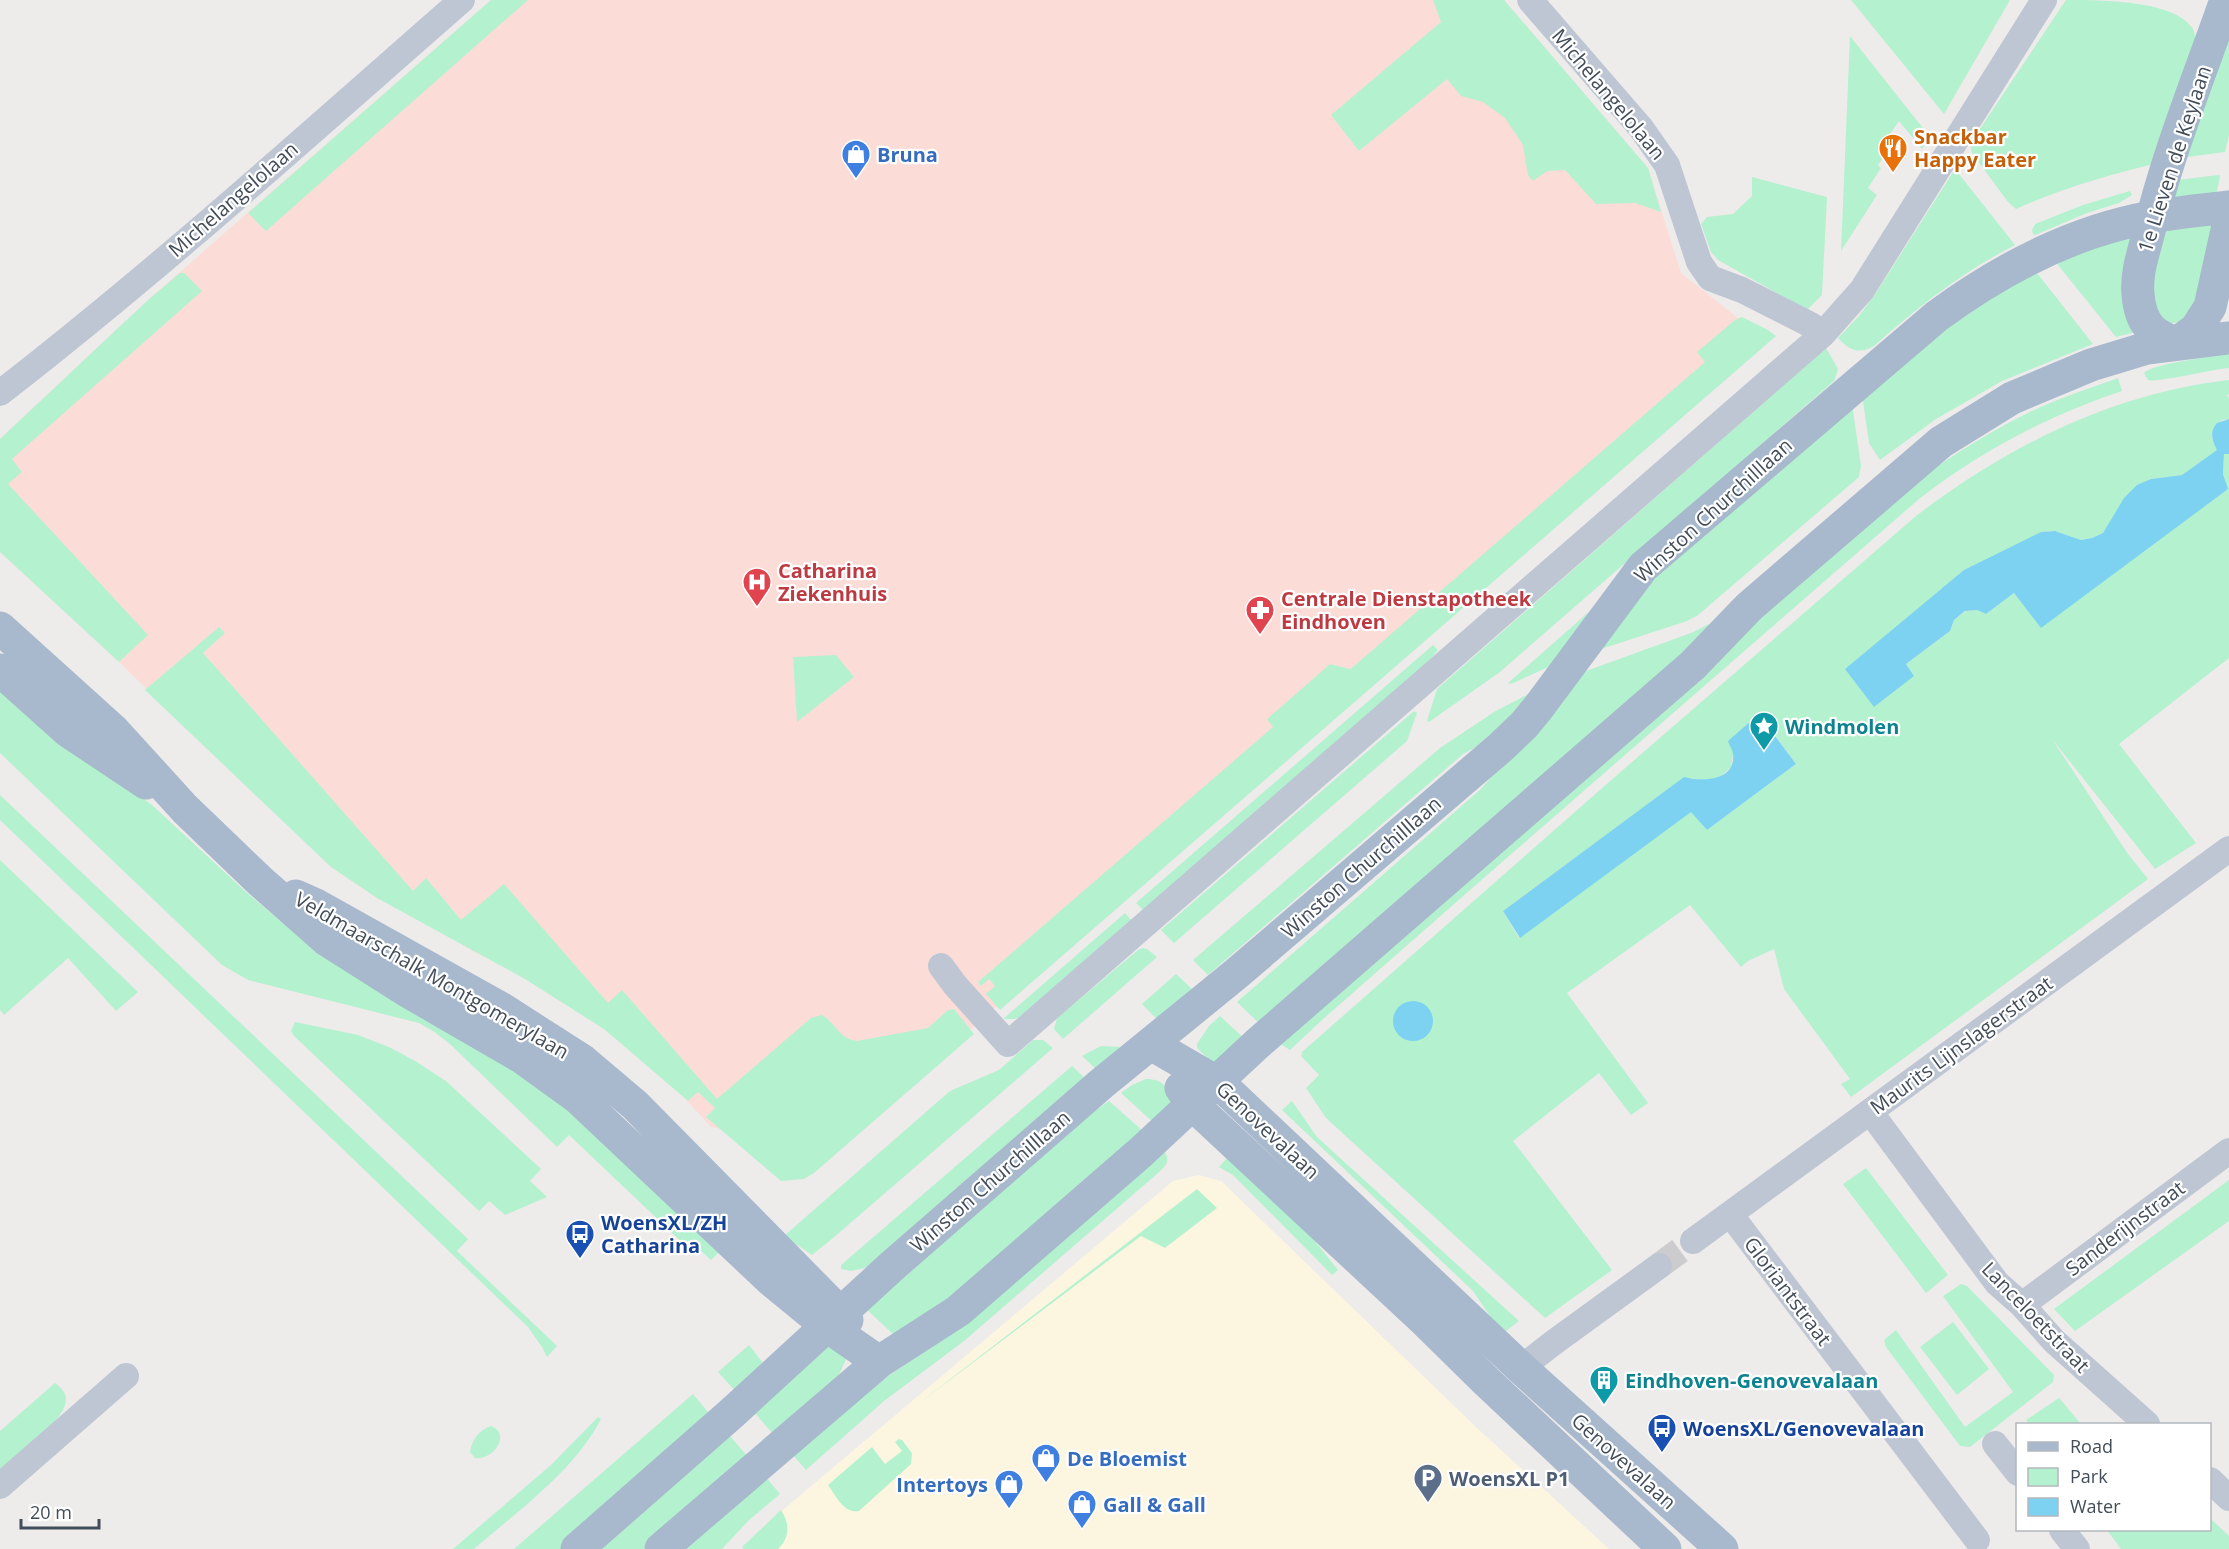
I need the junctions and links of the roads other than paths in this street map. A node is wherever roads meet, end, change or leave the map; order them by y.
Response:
1 (462, 0) edge
2 (1530, 0) edge
3 (2043, 0) edge
4 (2226, 2) edge
5 (2229, 207) edge
6 (2152, 217) junction
7 (2229, 221) edge
8 (1822, 334) junction
9 (2229, 338) edge
10 (2177, 343) junction
11 (0, 393) edge
12 (0, 628) edge
13 (0, 670) edge
14 (185, 809) junction
15 (2229, 849) edge
16 (941, 966) dead end
17 (1151, 1044) junction
18 (1217, 1081) junction
19 (1192, 1104) junction
20 (1871, 1113) junction
21 (2229, 1151) edge
22 (1730, 1214) junction
23 (1693, 1241) tunnel mouth
24 (1659, 1266) tunnel mouth
25 (2022, 1305) junction
26 (834, 1319) junction
27 (879, 1362) junction
28 (1521, 1368) junction
29 (126, 1376) dead end
30 (2145, 1423) edge
31 (1995, 1444) dead end
32 (2016, 1470) edge
33 (2211, 1481) edge
34 (0, 1486) edge
35 (2229, 1498) edge
36 (2063, 1531) edge
37 (1977, 1540) dead end
38 (577, 1549) edge
39 (661, 1549) edge
40 (1665, 1549) edge
41 (1722, 1549) edge
42 (2078, 1549) edge

1 - 11 street, Michelangelolaan
2 - 8 street, Michelangelolaan
3 - 8 street
4 - 6 main road, 1e Lieven de Keylaan
5 - 6 main road, Winston Churchilllaan
6 - 10 main road, 1e Lieven de Keylaan
6 - 17 main road, Winston Churchilllaan
7 - 10 main road
8 - 16 street
9 - 10 main road
10 - 18 main road
12 - 14 main road, Veldmaarschalk Montgomerylaan
13 - 14 main road, Veldmaarschalk Montgomerylaan
14 - 26 main road, Veldmaarschalk Montgomerylaan
15 - 20 street, Maurits Lijnslagerstraat
17 - 18 main road, Genovevalaan
17 - 19 main road, Genovevalaan
17 - 26 main road, Winston Churchilllaan
18 - 19 main road
18 - 28 main road, Genovevalaan
19 - 27 main road
19 - 40 main road, Genovevalaan
20 - 22 street, Maurits Lijnslagerstraat
20 - 25 street, Lanceloetstraat
21 - 25 street, Sanderijnstraat
22 - 23 street, Maurits Lijnslagerstraat
22 - 37 street, Gloriantstraat
24 - 28 street
25 - 30 street, Lanceloetstraat
26 - 27 main road, Veldmaarschalk Montgomerylaan
26 - 38 main road, Winston Churchilllaan
27 - 39 main road
28 - 41 main road, Genovevalaan
29 - 34 street
31 - 32 street
33 - 35 street
36 - 42 street

